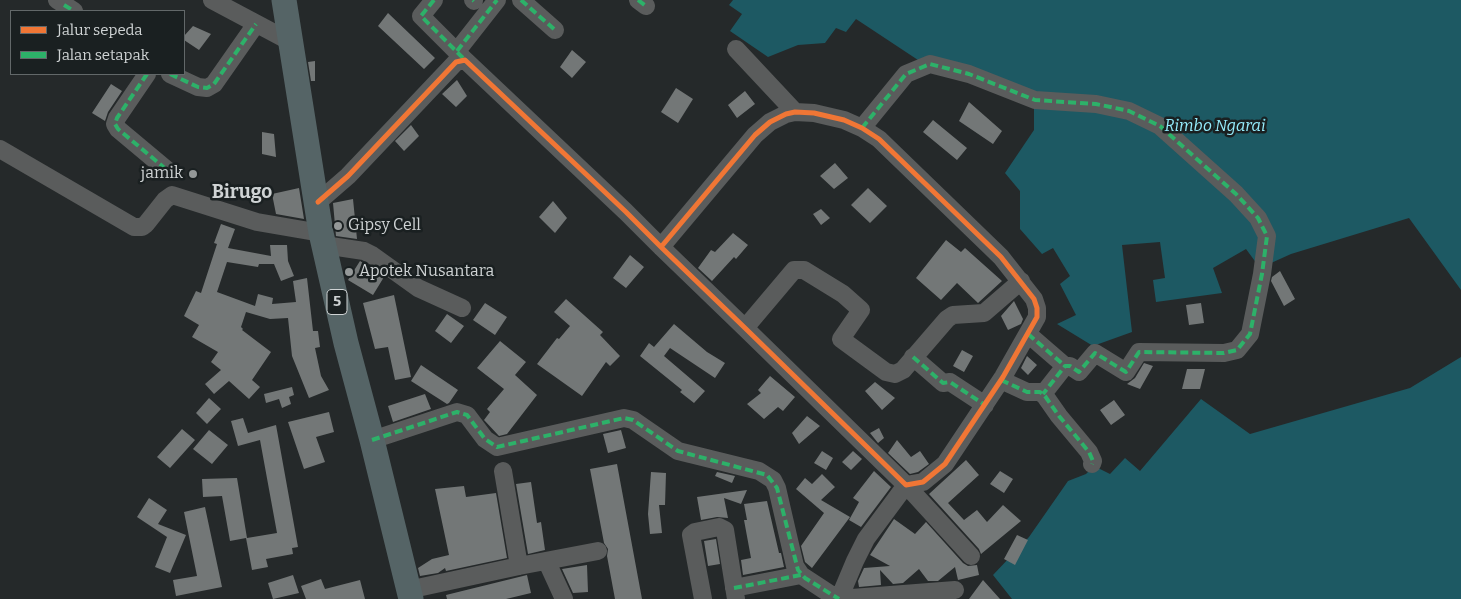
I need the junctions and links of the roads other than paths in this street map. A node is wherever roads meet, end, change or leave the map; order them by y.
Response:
1 (212, 0) edge
2 (284, 0) edge
3 (434, 0) edge
4 (497, 0) edge
5 (521, 0) edge
6 (256, 24) junction
7 (555, 30) dead end
8 (291, 42) junction
9 (736, 49) dead end
10 (461, 56) junction
11 (146, 75) edge
12 (172, 75) edge
13 (795, 112) junction
14 (862, 128) junction
15 (0, 149) edge
16 (167, 170) dead end
17 (318, 202) junction
18 (322, 239) junction
19 (661, 247) junction
20 (1022, 281) junction
21 (462, 308) dead end
22 (745, 328) junction
23 (1028, 334) junction
24 (913, 357) junction
25 (1065, 366) junction
26 (1001, 380) junction
27 (1043, 394) junction
28 (985, 405) junction
29 (372, 440) junction
30 (1092, 464) dead end
31 (503, 470) dead end
32 (906, 485) junction
33 (598, 552) dead end
34 (971, 556) dead end
35 (547, 562) junction
36 (519, 566) junction
37 (801, 575) junction
38 (956, 590) dead end
39 (735, 594) edge
40 (409, 595) edge
41 (564, 599) edge
42 (704, 599) edge
43 (839, 599) edge

1 - 6 street
2 - 8 highway, 5
3 - 10 street
4 - 10 street
5 - 7 street
6 - 8 street
6 - 12 street
8 - 17 highway, 5
9 - 13 street
10 - 17 street
10 - 19 street
11 - 16 street
13 - 14 street
13 - 19 street
14 - 20 street
14 - 25 street
15 - 18 street
17 - 18 highway, 5
18 - 21 street
18 - 29 highway, 5
19 - 22 street
20 - 23 street
20 - 24 street
22 - 24 street
22 - 32 street
23 - 25 street
23 - 26 street
24 - 28 street
25 - 27 street
26 - 27 street
26 - 28 street
27 - 30 street
28 - 32 street
29 - 37 street
29 - 40 highway, 5
31 - 36 street
32 - 34 street
32 - 43 street
33 - 35 street
35 - 36 street
35 - 41 street
36 - 40 street
37 - 39 street
37 - 43 street
38 - 43 street
39 - 42 street

